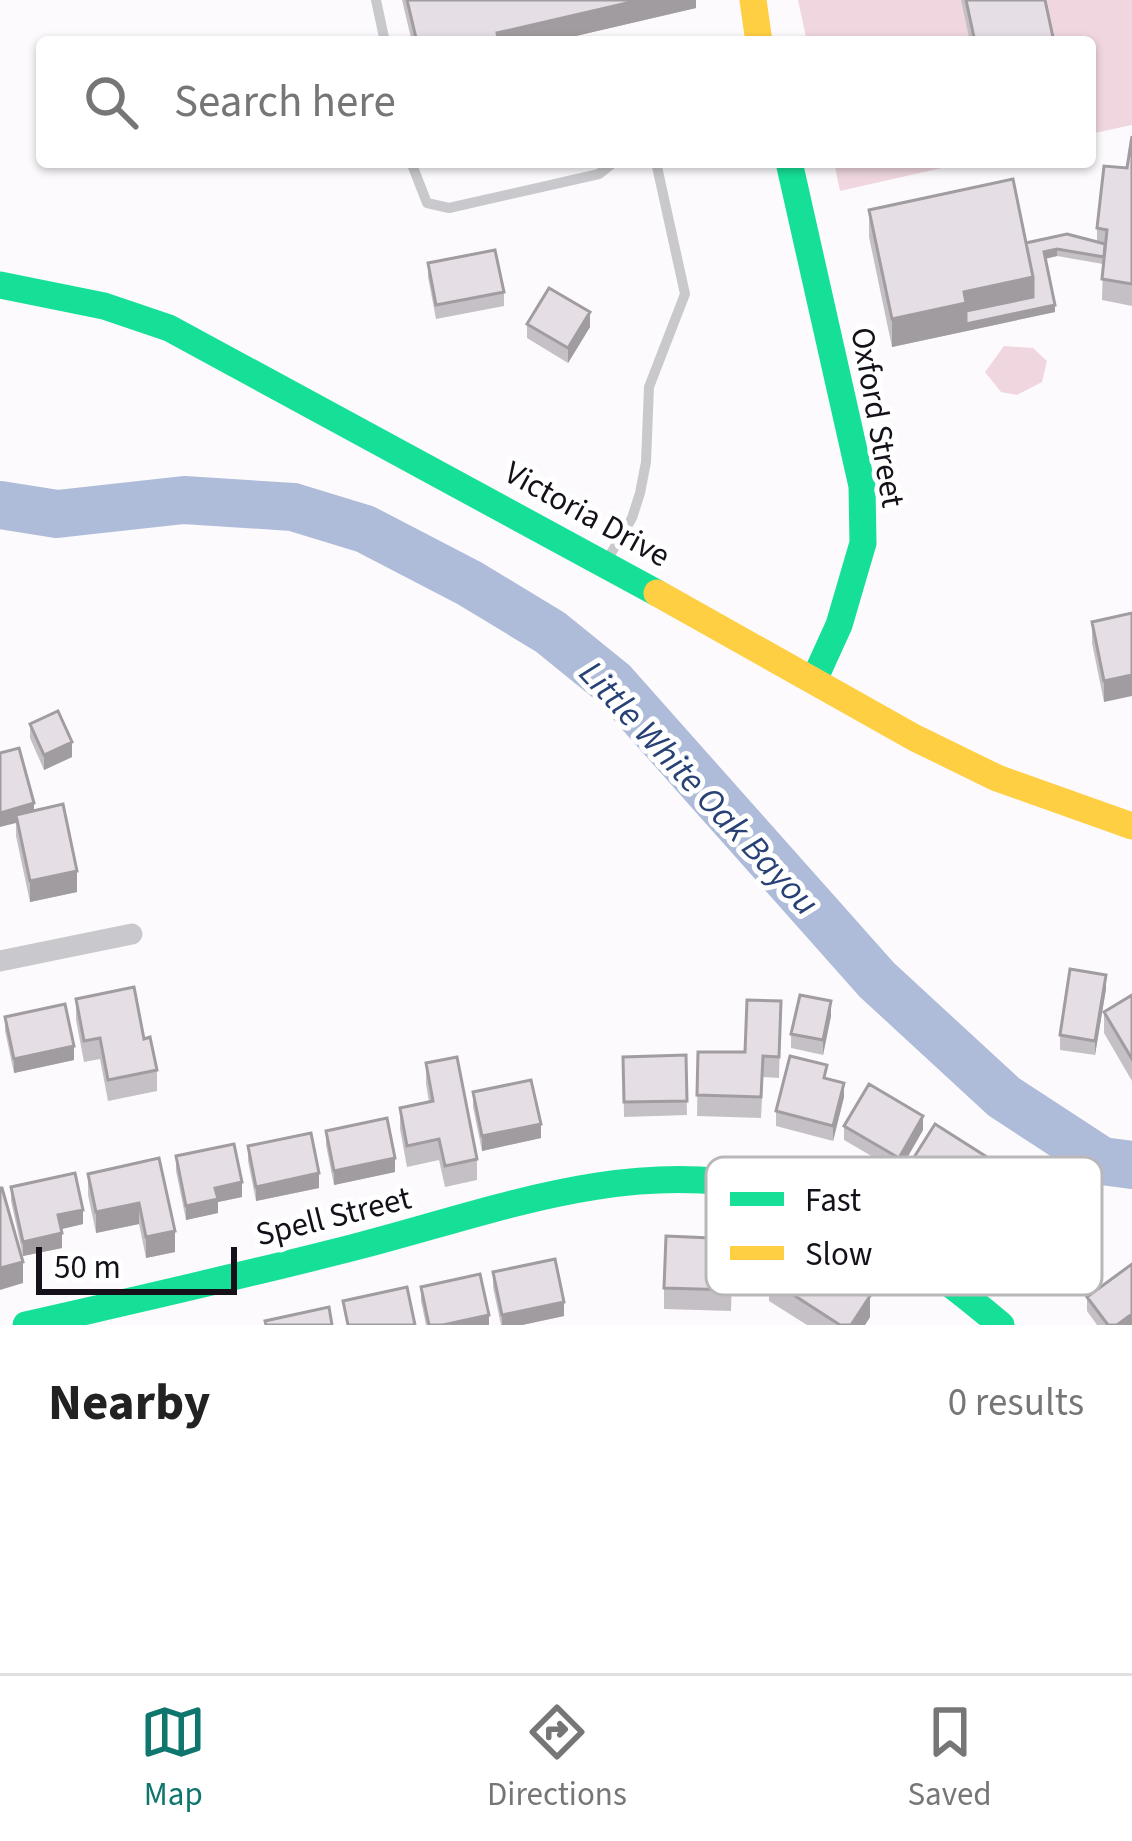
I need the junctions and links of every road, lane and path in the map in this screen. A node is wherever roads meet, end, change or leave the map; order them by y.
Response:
1 (376, 0) edge
2 (753, 0) edge
3 (384, 36) edge
4 (758, 36) edge
5 (414, 168) edge
6 (606, 168) edge
7 (657, 168) edge
8 (790, 168) edge
9 (0, 285) edge
10 (605, 563) junction
11 (814, 680) junction
12 (1132, 826) edge
13 (132, 934) dead end
14 (0, 961) edge
15 (706, 1179) edge
16 (965, 1295) edge
17 (26, 1325) edge
18 (1001, 1325) edge

1 - 3 lane
2 - 4 street
5 - 6 lane
7 - 10 lane
8 - 11 street, Oxford Street
9 - 10 street, Victoria Drive
10 - 11 street, Victoria Drive
11 - 12 street, Victoria Drive
13 - 14 street
15 - 17 street, Spell Street
16 - 18 street, Spell Street

